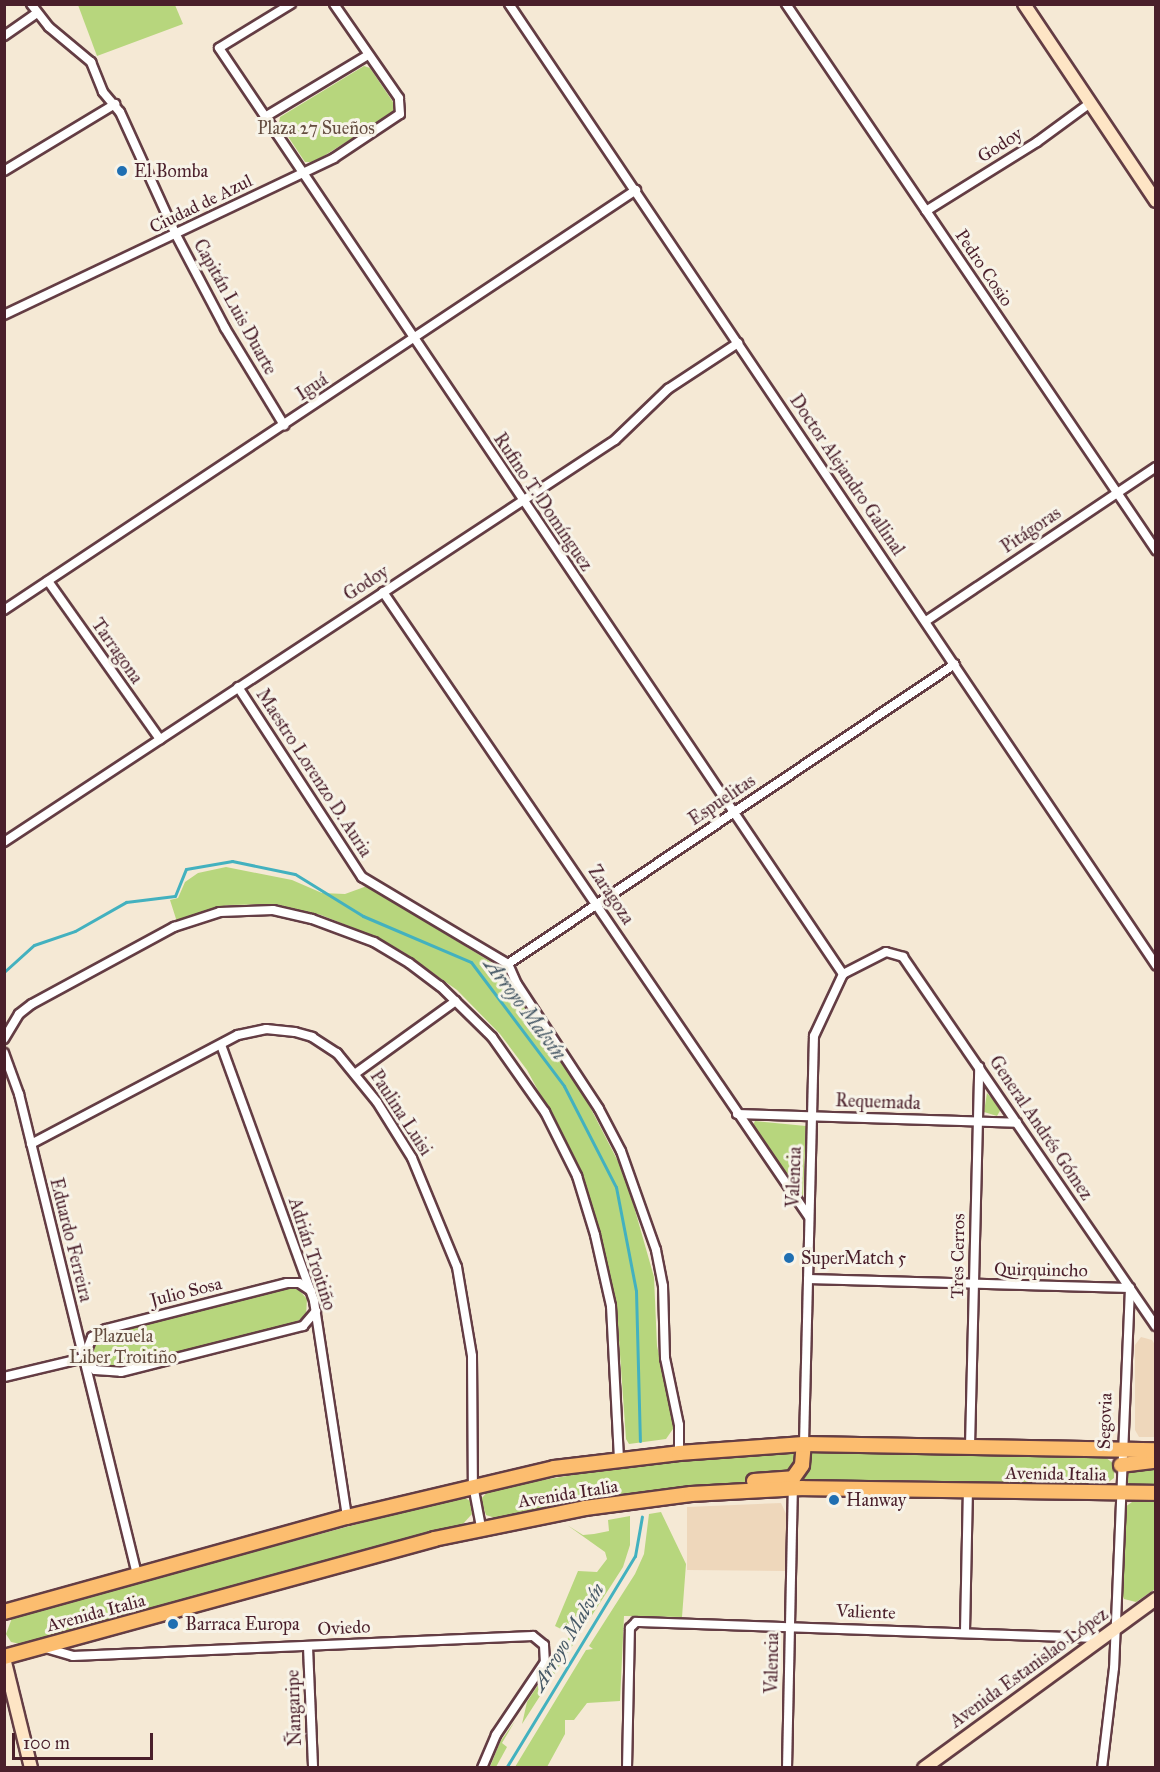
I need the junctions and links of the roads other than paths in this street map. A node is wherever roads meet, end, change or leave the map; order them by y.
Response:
1 (31, 4) edge
2 (291, 4) edge
3 (334, 4) edge
4 (509, 4) edge
5 (786, 4) edge
6 (1024, 4) edge
7 (37, 13) junction
8 (4, 36) edge
9 (368, 54) junction
10 (1090, 103) junction
11 (115, 104) junction
12 (265, 117) junction
13 (4, 171) edge
14 (301, 174) junction
15 (636, 190) junction
16 (1155, 201) edge
17 (926, 211) junction
18 (176, 235) junction
19 (4, 315) edge
20 (412, 340) junction
21 (738, 343) junction
22 (284, 425) junction
23 (1155, 467) edge
24 (1117, 493) junction
25 (522, 500) junction
26 (1155, 550) edge
27 (48, 581) junction
28 (383, 592) junction
29 (4, 610) edge
30 (926, 621) junction
31 (955, 664) junction
32 (238, 687) junction
33 (160, 739) junction
34 (734, 812) junction
35 (4, 842) edge
36 (597, 905) junction
37 (508, 964) junction
38 (1155, 964) edge
39 (843, 974) junction
40 (456, 1001) junction
41 (4, 1039) edge
42 (221, 1045) junction
43 (4, 1053) edge
44 (979, 1066) junction
45 (356, 1072) junction
46 (4, 1074) edge
47 (14, 1081) junction
48 (737, 1114) junction
49 (812, 1116) junction
50 (977, 1122) junction
51 (1017, 1123) junction
52 (31, 1144) junction
53 (810, 1218) junction
54 (808, 1279) junction
55 (974, 1286) junction
56 (1130, 1288) junction
57 (311, 1291) junction
58 (316, 1311) junction
59 (1155, 1326) edge
60 (84, 1358) junction
61 (4, 1377) edge
62 (804, 1444) junction
63 (970, 1446) junction
64 (1121, 1449) junction
65 (1155, 1450) edge
66 (679, 1453) junction
67 (620, 1460) junction
68 (1155, 1461) edge
69 (1120, 1465) junction
70 (473, 1485) junction
71 (794, 1488) junction
72 (968, 1489) junction
73 (724, 1491) junction
74 (1120, 1493) junction
75 (1155, 1493) edge
76 (347, 1517) junction
77 (481, 1527) junction
78 (137, 1575) junction
79 (1155, 1599) edge
80 (4, 1612) edge
81 (790, 1626) junction
82 (1114, 1627) junction
83 (964, 1631) junction
84 (1100, 1638) junction
85 (42, 1647) junction
86 (308, 1647) junction
87 (4, 1657) edge
88 (31, 1767) edge
89 (313, 1767) edge
90 (482, 1767) edge
91 (627, 1767) edge
92 (787, 1767) edge
93 (924, 1767) edge
94 (1102, 1767) edge

1 - 7 street, Capitán Luis Duarte
2 - 12 street, Rufino T. Domínguez
3 - 9 street
4 - 15 street, Doctor Alejandro Gallinal
5 - 17 street, Pedro Cosio
6 - 10 street
7 - 8 street
7 - 11 street, Capitán Luis Duarte
9 - 12 street
9 - 14 street, Ciudad de Azul
10 - 16 street
10 - 17 street, Godoy
11 - 13 street
11 - 18 street, Capitán Luis Duarte
12 - 14 street, Rufino T. Domínguez
14 - 18 street, Ciudad de Azul
14 - 20 street, Rufino T. Domínguez
15 - 20 street, Iguá
15 - 21 street, Doctor Alejandro Gallinal
17 - 24 street, Pedro Cosio
18 - 19 street, Ciudad de Azul
18 - 22 street, Capitán Luis Duarte
20 - 22 street, Iguá
20 - 25 street, Rufino T. Domínguez
21 - 25 street, Godoy
21 - 30 street, Doctor Alejandro Gallinal
22 - 27 street, Iguá
23 - 24 street, Pitágoras
24 - 26 street, Pedro Cosio
24 - 30 street, Pitágoras
25 - 28 street, Godoy
25 - 34 street, Rufino T. Domínguez
27 - 29 street, Iguá
27 - 33 street, Tarragona
28 - 32 street, Godoy
28 - 36 street, Zaragoza
30 - 31 street, Doctor Alejandro Gallinal
31 - 34 street, Espuelitas
31 - 38 street, Doctor Alejandro Gallinal
32 - 33 street, Godoy
32 - 37 street, Maestro Lorenzo D. Auria
33 - 35 street, Godoy
34 - 36 street, Espuelitas
34 - 39 street, Rufino T. Domínguez
36 - 37 street, Espuelitas
36 - 48 street, Zaragoza
37 - 66 street
39 - 44 street, General Andrés Gómez
39 - 49 street, Valencia
40 - 41 street
40 - 45 street
40 - 67 street
42 - 45 street, Paulina Luisi
42 - 52 street, Paulina Luisi
42 - 57 street, Adrián Troitiño
43 - 47 street, Eduardo Ferreira
44 - 50 street, Tres Cerros
44 - 51 street, General Andrés Gómez
45 - 70 street, Paulina Luisi
46 - 47 street
47 - 52 street, Eduardo Ferreira
48 - 49 street, Requemada
48 - 53 street, Zaragoza
49 - 50 street, Requemada
49 - 53 street, Valencia
50 - 51 street, Requemada
50 - 55 street, Tres Cerros
51 - 56 street, General Andrés Gómez
52 - 60 street, Eduardo Ferreira
53 - 54 street, Valencia
54 - 55 street, Quirquincho
54 - 62 street, Valencia
55 - 56 street, Quirquincho
55 - 63 street, Tres Cerros
56 - 59 street, General Andrés Gómez
56 - 64 street, Segovia
57 - 58 street, Adrián Troitiño
57 - 60 street, Julio Sosa
58 - 60 street
58 - 76 street, Adrián Troitiño
60 - 61 street
60 - 78 street, Eduardo Ferreira
62 - 63 main road, Avenida Italia
62 - 66 main road, Avenida Italia
62 - 73 main road
63 - 64 main road, Avenida Italia
64 - 65 main road, Avenida Italia
64 - 69 street, Segovia
66 - 67 main road, Avenida Italia
67 - 70 main road, Avenida Italia
68 - 69 main road
69 - 74 street, Segovia
70 - 76 main road, Avenida Italia
70 - 77 street, Paulina Luisi
71 - 72 main road, Avenida Italia
71 - 73 main road, Avenida Italia
71 - 81 street, Valencia
72 - 74 main road, Avenida Italia
72 - 83 street
73 - 77 main road, Avenida Italia
74 - 75 main road, Avenida Italia
74 - 82 street, Segovia
76 - 78 main road, Avenida Italia
77 - 85 main road, Avenida Italia
78 - 80 main road, Avenida Italia
79 - 82 street, Avenida Estanislao López
81 - 83 street, Valiente
81 - 91 street, Valiente
81 - 92 street, Valencia
82 - 84 street, Avenida Estanislao López
82 - 94 street, Segovia
83 - 84 street, Valiente
84 - 93 street, Avenida Estanislao López
85 - 86 street, Oviedo
85 - 87 main road, Avenida Italia
86 - 89 street, Ñangaripe
86 - 90 street, Oviedo
87 - 88 street

